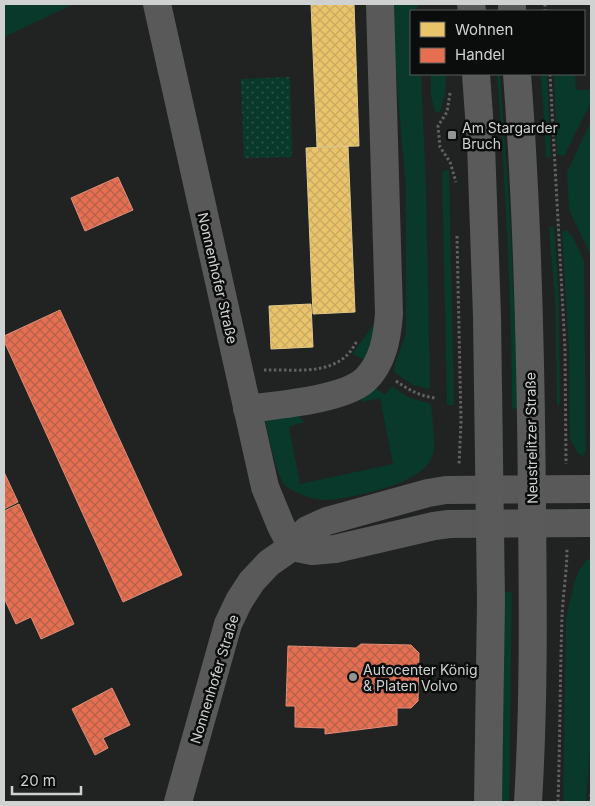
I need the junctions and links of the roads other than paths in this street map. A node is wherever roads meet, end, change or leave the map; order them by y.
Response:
1 (157, 4) edge
2 (380, 4) edge
3 (476, 75) edge
4 (517, 75) edge
5 (247, 410) junction
6 (490, 489) junction
7 (532, 489) junction
8 (591, 489) edge
9 (591, 523) edge
10 (490, 524) junction
11 (532, 524) junction
12 (292, 547) junction
13 (178, 802) edge
14 (488, 802) edge
15 (528, 802) edge

1 - 5 street, Nonnenhofer Straße
2 - 5 street
3 - 6 main road
4 - 7 main road, Neustrelitzer Straße
5 - 12 street, Nonnenhofer Straße
6 - 7 street, Nonnenhofer Straße
6 - 10 main road
6 - 12 street, Nonnenhofer Straße
7 - 8 street, Nonnenhofer Straße
7 - 11 main road, Neustrelitzer Straße
9 - 11 street
10 - 11 street
10 - 12 street
10 - 14 main road
11 - 15 main road, Neustrelitzer Straße
12 - 13 street, Nonnenhofer Straße

